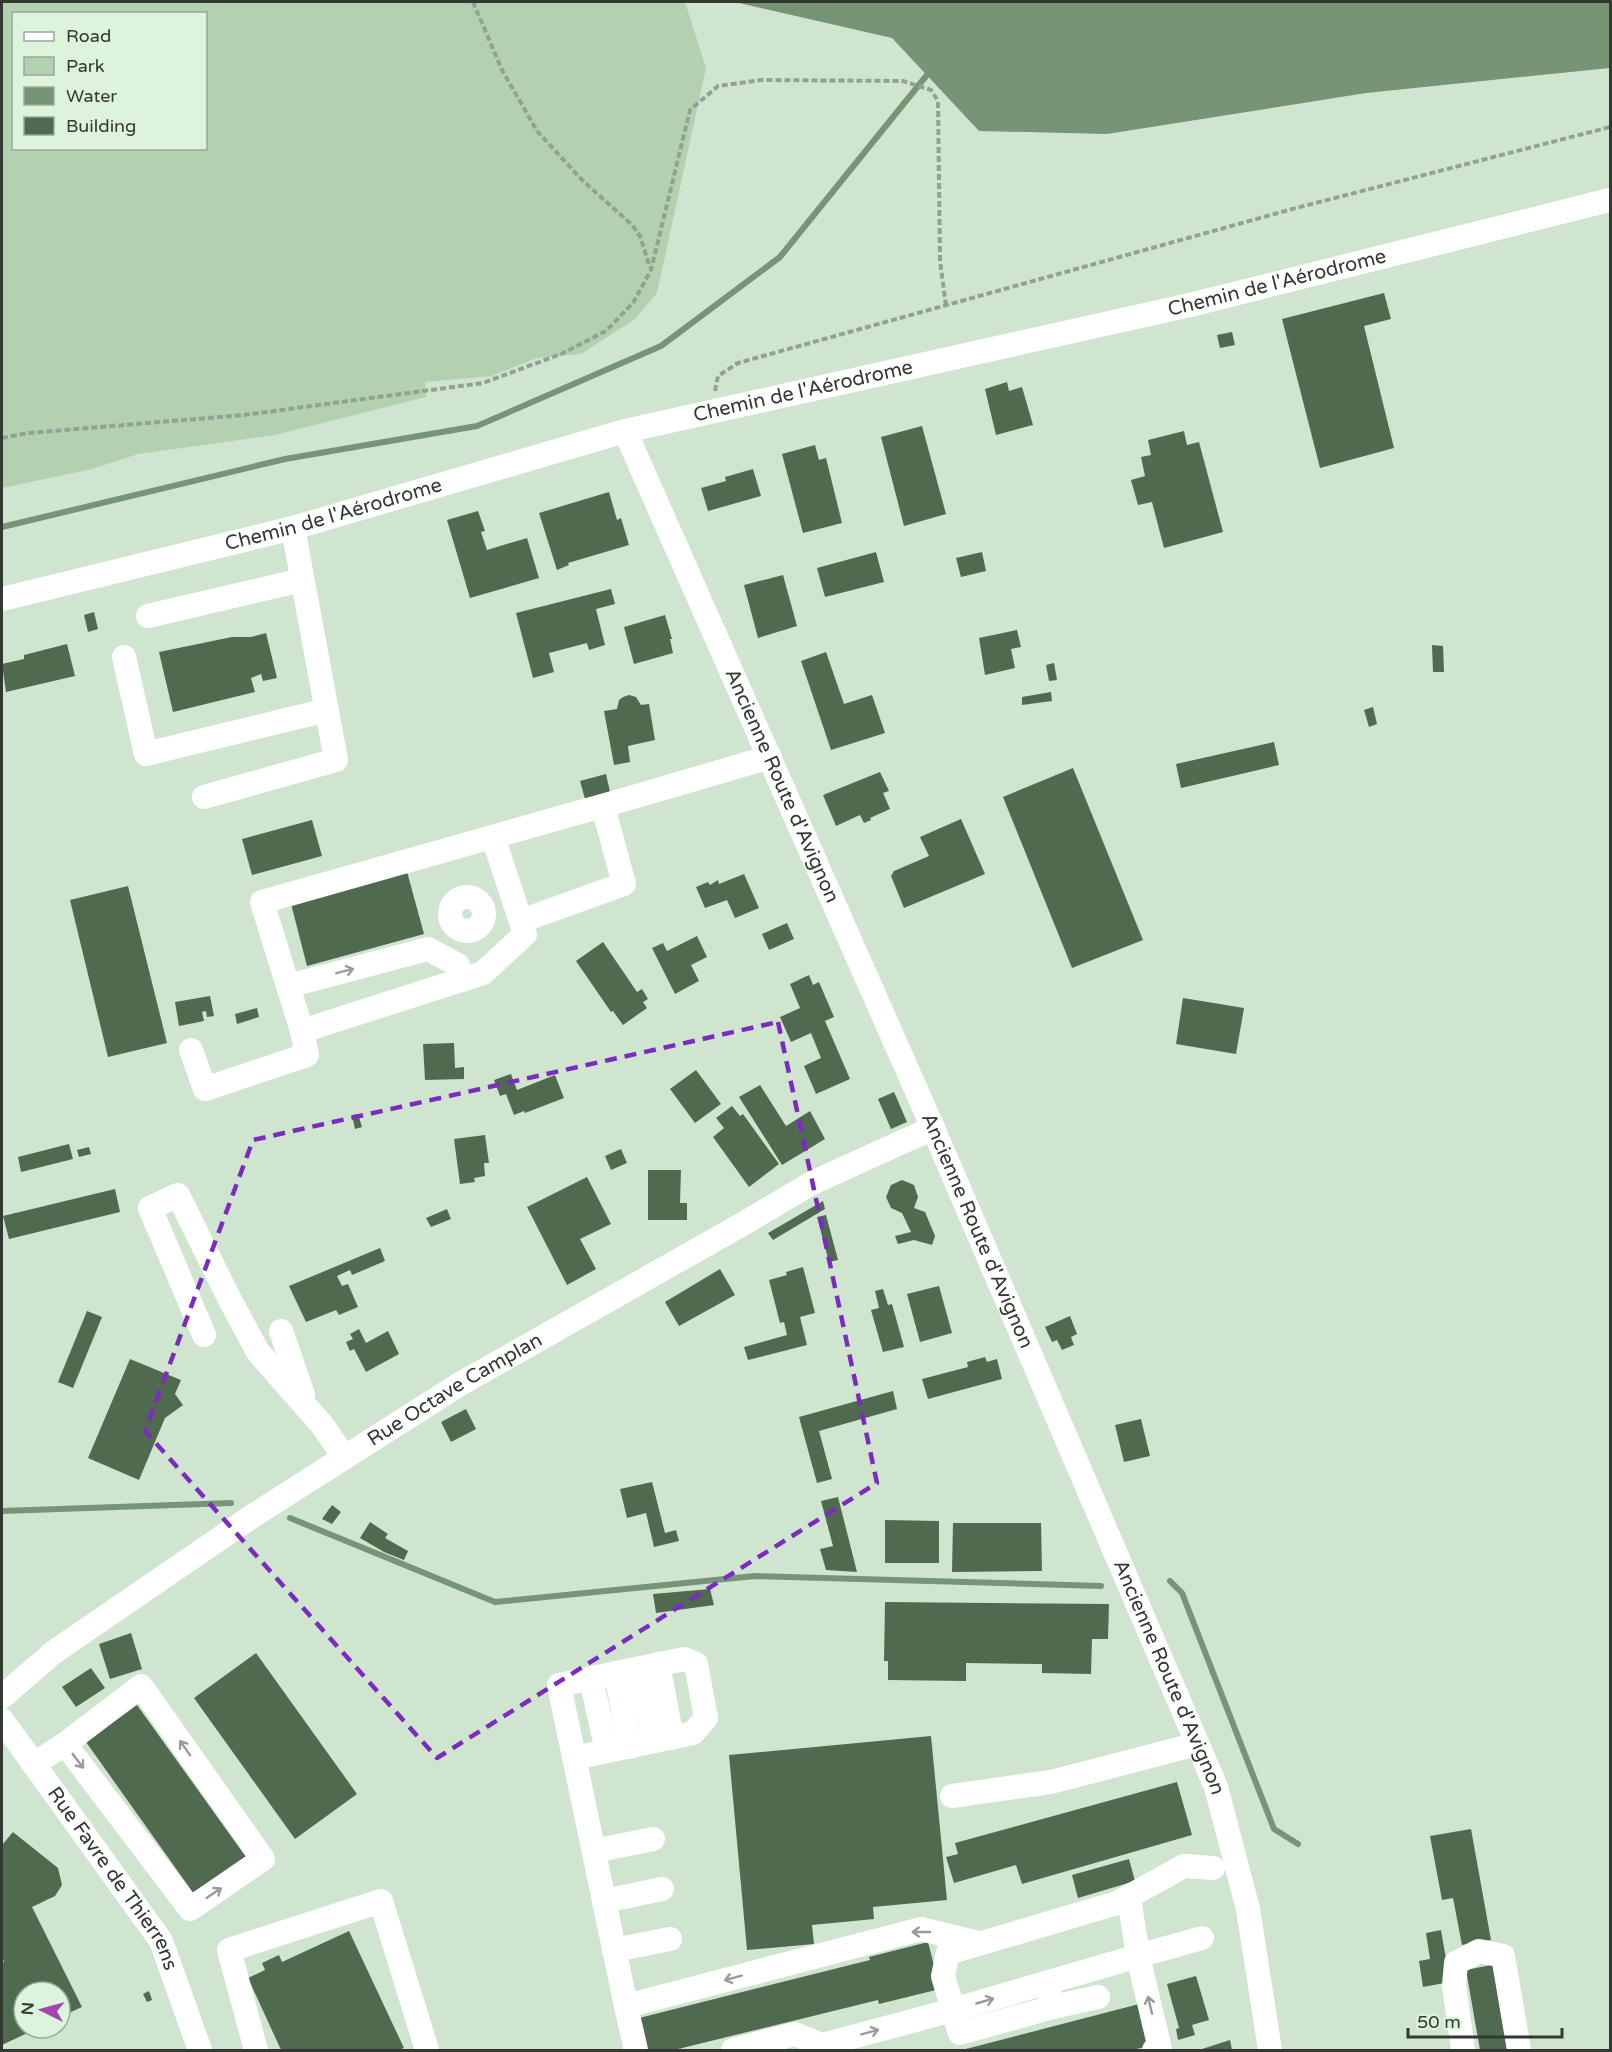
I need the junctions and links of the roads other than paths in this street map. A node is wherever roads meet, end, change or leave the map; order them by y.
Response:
1 (1611, 200) edge
2 (625, 431) junction
3 (293, 528) junction
4 (302, 580) junction
5 (2, 599) edge
6 (148, 616) dead end
7 (124, 657) dead end
8 (327, 710) junction
9 (770, 757) junction
10 (204, 798) dead end
11 (603, 806) junction
12 (493, 837) junction
13 (484, 913) dead end
14 (519, 915) junction
15 (462, 980) junction
16 (288, 986) junction
17 (302, 1031) junction
18 (191, 1050) dead end
19 (933, 1128) junction
20 (281, 1330) dead end
21 (204, 1335) dead end
22 (306, 1406) junction
23 (344, 1457) junction
24 (638, 1669) junction
25 (591, 1679) junction
26 (2, 1697) edge
27 (2, 1719) edge
28 (663, 1740) junction
29 (65, 1744) junction
30 (1197, 1744) junction
31 (630, 1747) junction
32 (607, 1752) junction
33 (574, 1758) junction
34 (34, 1764) junction
35 (952, 1796) dead end
36 (653, 1839) dead end
37 (594, 1851) junction
38 (1224, 1864) junction
39 (173, 1888) junction
40 (662, 1889) dead end
41 (1138, 1892) junction
42 (604, 1900) junction
43 (140, 1912) junction
44 (1202, 1938) dead end
45 (670, 1939) dead end
46 (978, 1943) junction
47 (614, 1950) junction
48 (1138, 1956) junction
49 (1047, 1983) junction
50 (1098, 1997) dead end
51 (626, 2006) junction
52 (1053, 2007) junction
53 (953, 2010) junction
54 (819, 2048) edge
55 (200, 2050) edge
56 (254, 2050) edge
57 (427, 2050) edge
58 (636, 2050) edge
59 (733, 2050) edge
60 (1155, 2050) edge
61 (1270, 2050) edge
62 (1464, 2050) edge
63 (1519, 2050) edge

1 - 2 street, Chemin de l'Aérodrome
2 - 3 street, Chemin de l'Aérodrome
2 - 9 street, Ancienne Route d'Avignon
3 - 4 street
3 - 5 street, Chemin de l'Aérodrome
4 - 6 street
4 - 8 street
7 - 8 street
8 - 10 street
9 - 11 street
9 - 19 street, Ancienne Route d'Avignon
11 - 12 street
11 - 14 street
12 - 14 street
12 - 16 street
13 - 14 street
14 - 15 street
16 -> 15 street
15 - 17 street
16 - 17 street
17 - 18 street
19 - 23 street, Rue Octave Camplan
19 - 30 street, Ancienne Route d'Avignon
20 - 22 street
21 - 22 street
22 - 23 street
23 - 26 street, Rue Octave Camplan
24 - 25 street
24 - 28 street
24 - 28 street
24 - 31 street
25 - 32 street
25 - 33 street
27 - 34 street, Rue Favre de Thierrens
28 - 31 street
29 - 34 street
29 -> 39 street
39 -> 29 street
30 - 35 street
30 - 38 street, Ancienne Route d'Avignon
31 - 32 street
32 - 33 street
33 - 37 street
34 - 43 street, Rue Favre de Thierrens
36 - 37 street
37 - 42 street
38 - 41 street
38 - 61 street, Ancienne Route d'Avignon
39 - 43 street
40 - 42 street
41 - 46 street
41 - 48 street
42 - 47 street
43 - 55 street, Rue Favre de Thierrens
44 - 48 street
45 - 47 street
46 -> 51 street
46 - 53 street
47 - 51 street
48 - 49 street
60 -> 48 street
49 - 52 street
53 -> 49 street
50 - 52 street
51 - 58 street
52 - 53 street
54 -> 53 street
54 - 59 street
56 - 57 street
62 - 63 street

